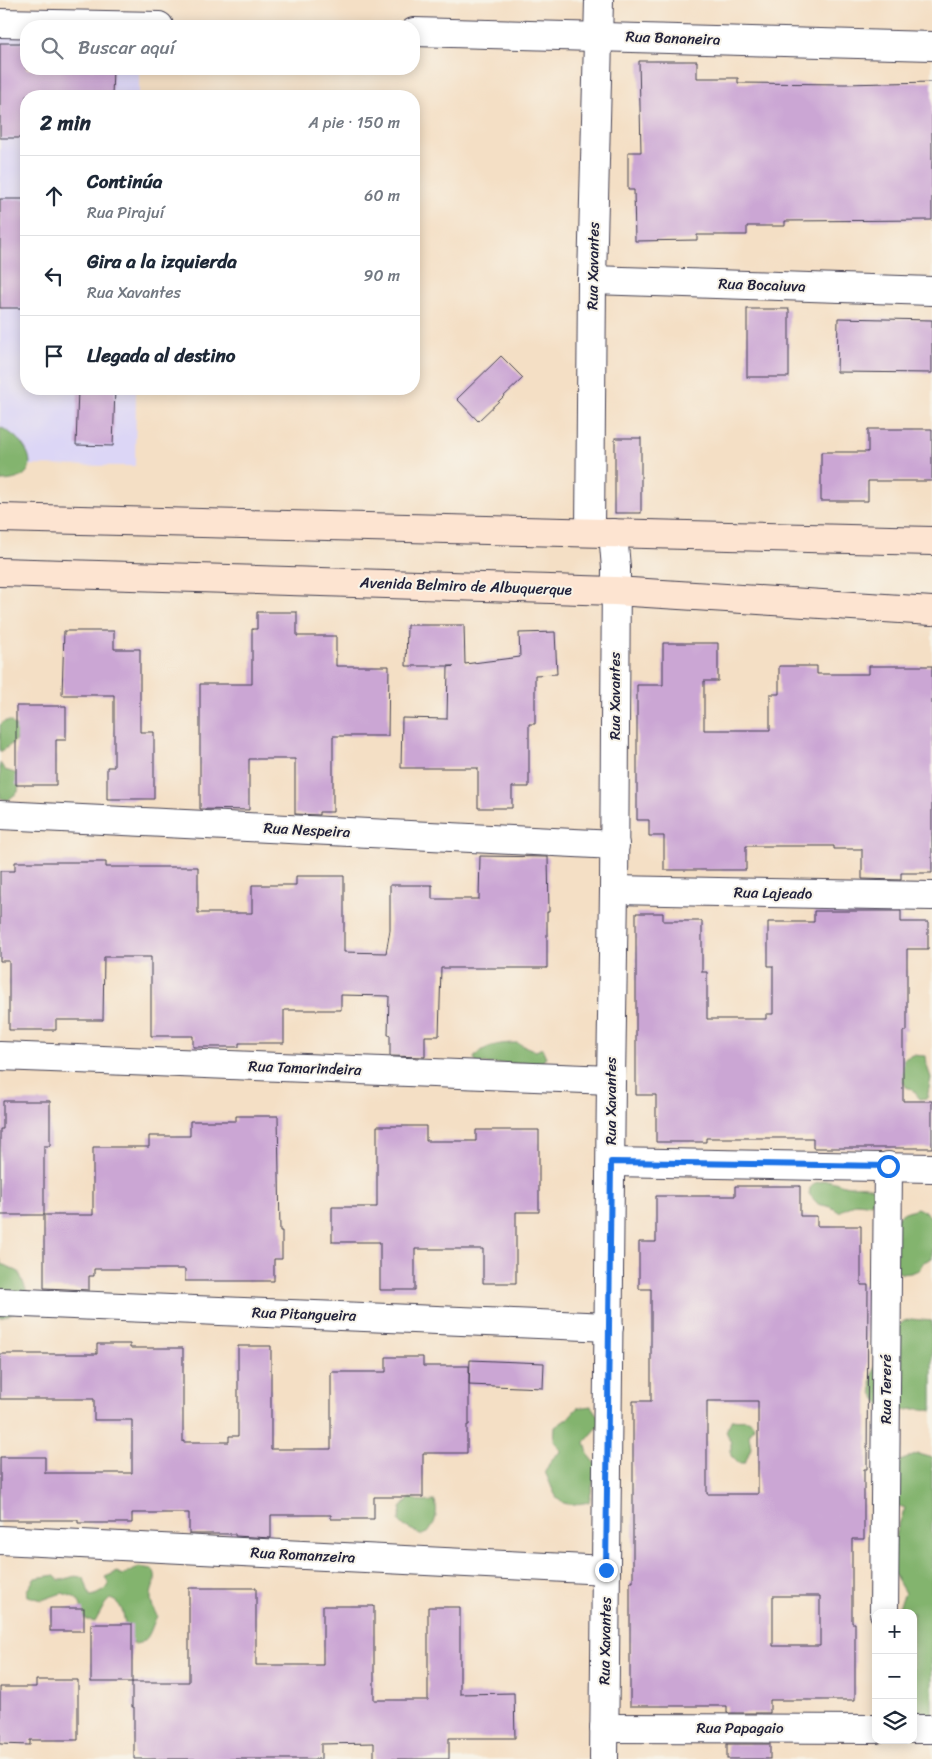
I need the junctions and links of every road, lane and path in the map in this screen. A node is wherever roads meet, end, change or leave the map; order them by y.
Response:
1 (599, 0) edge
2 (0, 23) edge
3 (20, 23) edge
4 (420, 32) edge
5 (598, 36) junction
6 (932, 46) edge
7 (592, 280) junction
8 (932, 290) edge
9 (0, 518) edge
10 (601, 533) junction
11 (932, 541) edge
12 (0, 572) edge
13 (615, 591) junction
14 (932, 611) edge
15 (0, 815) edge
16 (615, 845) junction
17 (614, 890) junction
18 (932, 896) edge
19 (0, 1056) edge
20 (611, 1080) junction
21 (611, 1162) junction
22 (888, 1166) junction
23 (932, 1168) edge
24 (0, 1302) edge
25 (609, 1327) junction
26 (0, 1540) edge
27 (606, 1570) junction
28 (884, 1609) edge
29 (604, 1728) junction
30 (872, 1729) edge
31 (917, 1729) edge
32 (932, 1729) edge
33 (604, 1759) edge

1 - 5 street, Rua Xavantes
2 - 3 street
4 - 5 street, Rua Bananeira
5 - 6 street, Rua Bananeira
5 - 7 street, Rua Xavantes
7 - 8 street, Rua Bocaiuva
7 - 10 street, Rua Xavantes
9 - 10 main road
10 - 11 main road
10 - 13 street, Rua Xavantes
12 - 13 main road, Avenida Belmiro de Albuquerque
13 - 14 main road, Avenida Belmiro de Albuquerque
13 - 16 street, Rua Xavantes
15 - 16 street, Rua Nespeira
16 - 17 street, Rua Xavantes
17 - 18 street, Rua Lajeado
17 - 20 street, Rua Xavantes
19 - 20 street, Rua Tamarindeira
20 - 21 street, Rua Xavantes
21 - 22 street
21 - 25 street, Rua Xavantes
22 - 23 street
22 - 28 street, Rua Tereré
24 - 25 street, Rua Pitangueira
25 - 27 street, Rua Xavantes
26 - 27 street, Rua Romanzeira
27 - 29 street, Rua Xavantes
29 - 30 street, Rua Papagaio
29 - 33 street, Rua Xavantes
31 - 32 street

